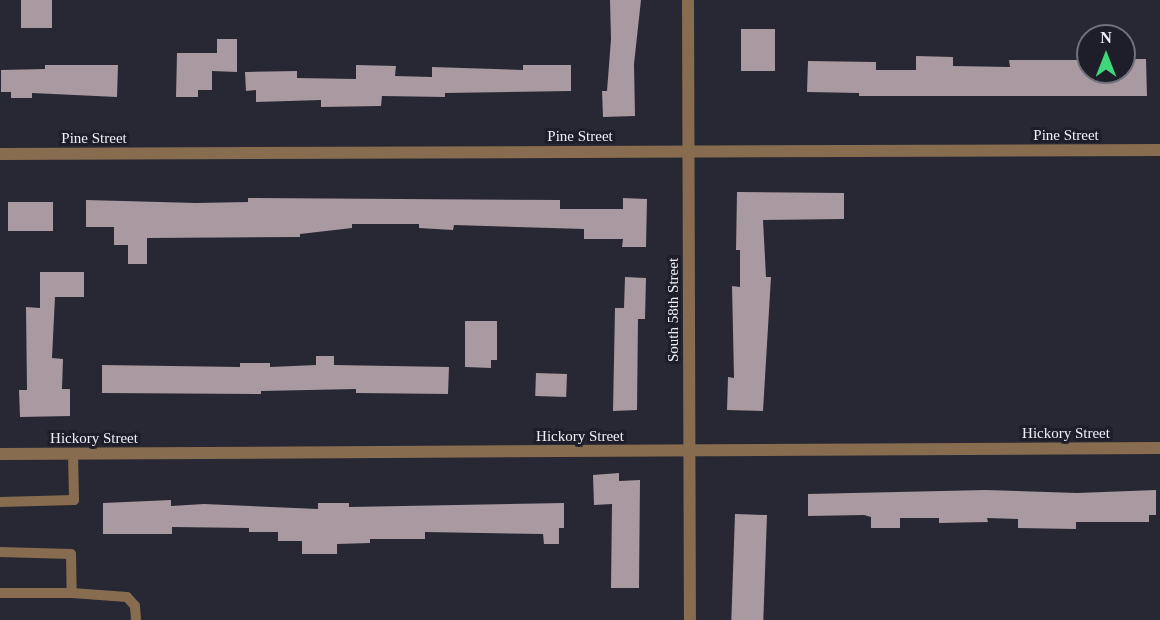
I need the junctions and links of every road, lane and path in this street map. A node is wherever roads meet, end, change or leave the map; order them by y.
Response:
1 (688, 0) edge
2 (1160, 150) edge
3 (689, 152) junction
4 (0, 154) edge
5 (1160, 448) edge
6 (690, 451) junction
7 (0, 454) edge
8 (73, 454) junction
9 (0, 502) edge
10 (0, 552) edge
11 (0, 593) edge
12 (72, 593) junction
13 (136, 620) edge
14 (690, 620) edge

1 - 3 street, South 58th Street
2 - 3 street, Pine Street
3 - 4 street, Pine Street
3 - 6 street, South 58th Street
5 - 6 street, Hickory Street
6 - 8 street, Hickory Street
6 - 14 street, South 58th Street
7 - 8 street, Hickory Street
8 - 9 lane
10 - 12 lane
11 - 12 lane
12 - 13 lane

